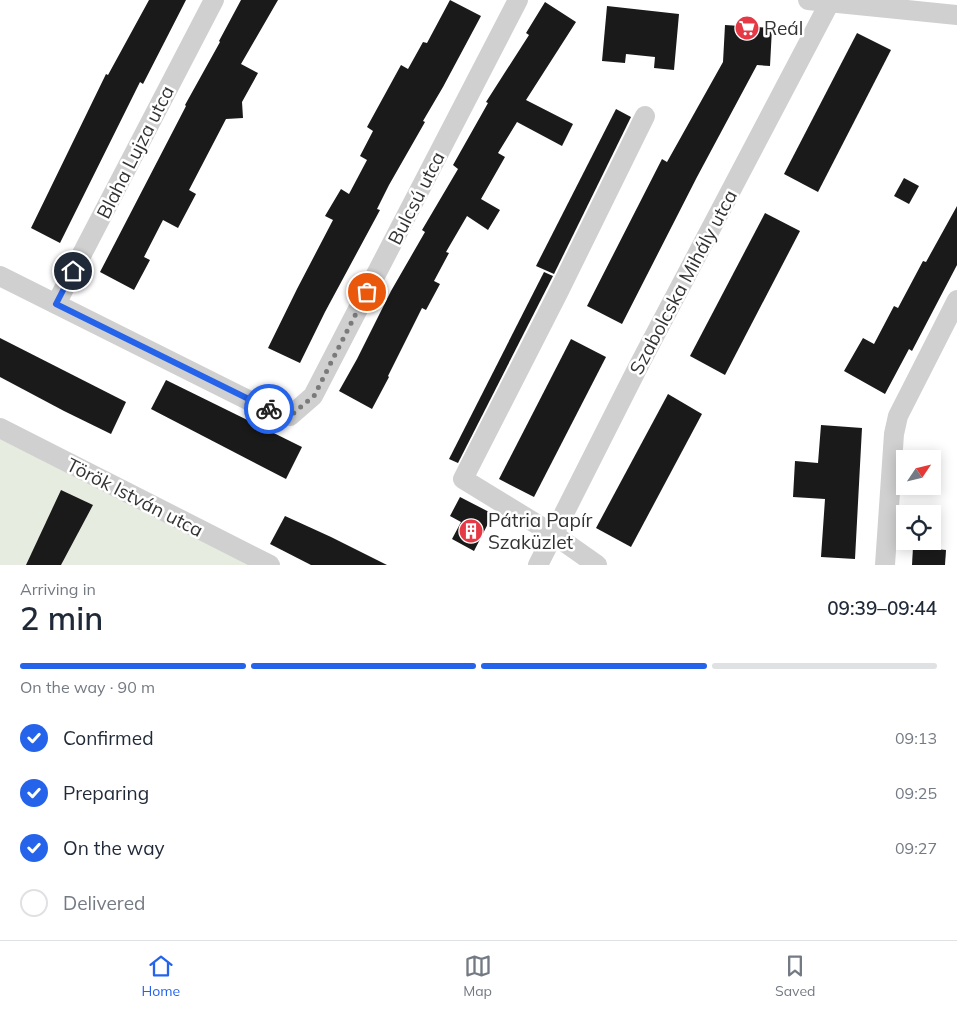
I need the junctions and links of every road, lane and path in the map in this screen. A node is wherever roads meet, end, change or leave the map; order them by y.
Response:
1 (214, 0) edge
2 (518, 0) edge
3 (808, 0) edge
4 (831, 1) edge
5 (957, 15) edge
6 (645, 116) dead end
7 (0, 276) edge
8 (957, 300) edge
9 (56, 304) junction
10 (0, 428) edge
11 (553, 534) junction
12 (270, 565) edge
13 (538, 565) edge
14 (597, 565) edge
15 (885, 565) edge

1 - 9 street, Blaha Lujza utca
2 - 9 street, Bulcsú utca
3 - 4 street
4 - 5 street
4 - 11 street, Szabolcska Mihály utca
6 - 11 street
7 - 9 street
8 - 15 street
10 - 12 street, Török István utca
11 - 13 street, Szabolcska Mihály utca
11 - 14 street

